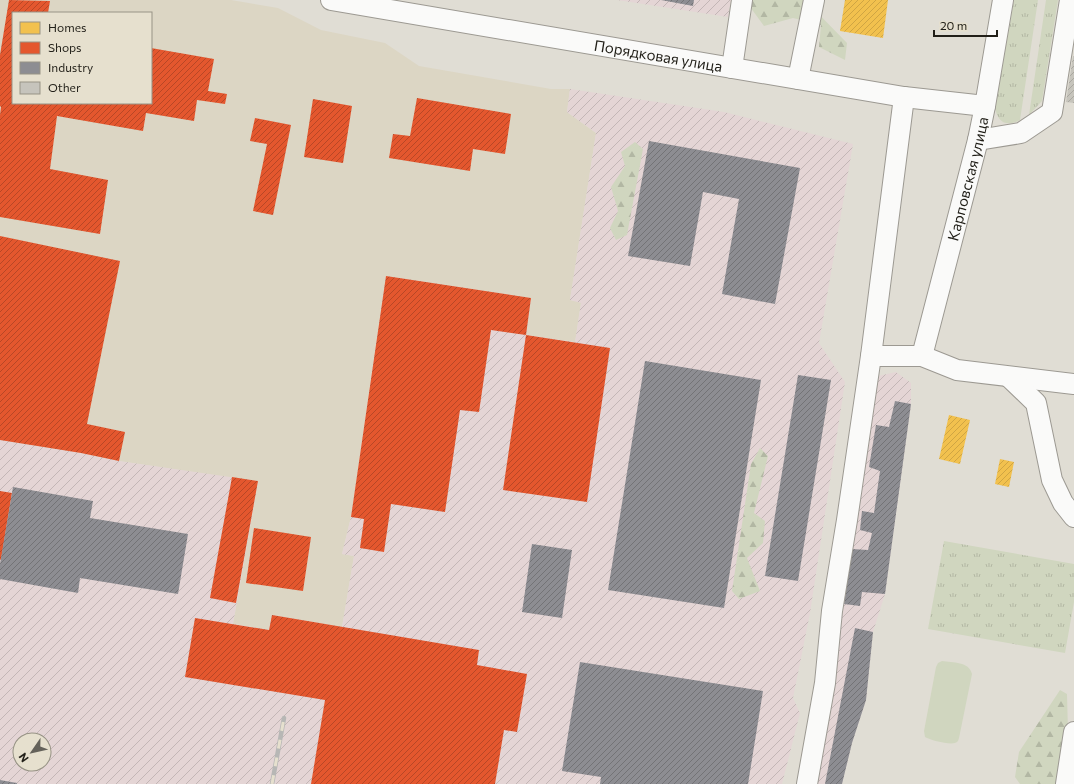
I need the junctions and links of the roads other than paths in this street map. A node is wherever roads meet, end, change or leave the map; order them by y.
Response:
1 (331, 0) edge
2 (742, 0) edge
3 (814, 0) edge
4 (1003, 0) edge
5 (1070, 0) edge
6 (732, 68) junction
7 (798, 79) junction
8 (904, 97) junction
9 (985, 106) junction
10 (978, 140) junction
11 (871, 356) junction
12 (922, 356) junction
13 (1009, 376) junction
14 (1074, 384) edge
15 (1074, 517) edge
16 (1074, 732) edge
17 (808, 784) edge
18 (1066, 784) edge

1 - 6 street, Порядковая улица
2 - 6 street
3 - 7 street
4 - 9 street, Карповская улица
5 - 10 street
6 - 7 street, Порядковая улица
7 - 8 street, Порядковая улица
8 - 9 street, Порядковая улица
8 - 11 street
9 - 10 street, Карповская улица
10 - 12 street, Карповская улица
11 - 12 street
11 - 17 street
12 - 13 street
13 - 14 street
13 - 15 street
16 - 18 street

